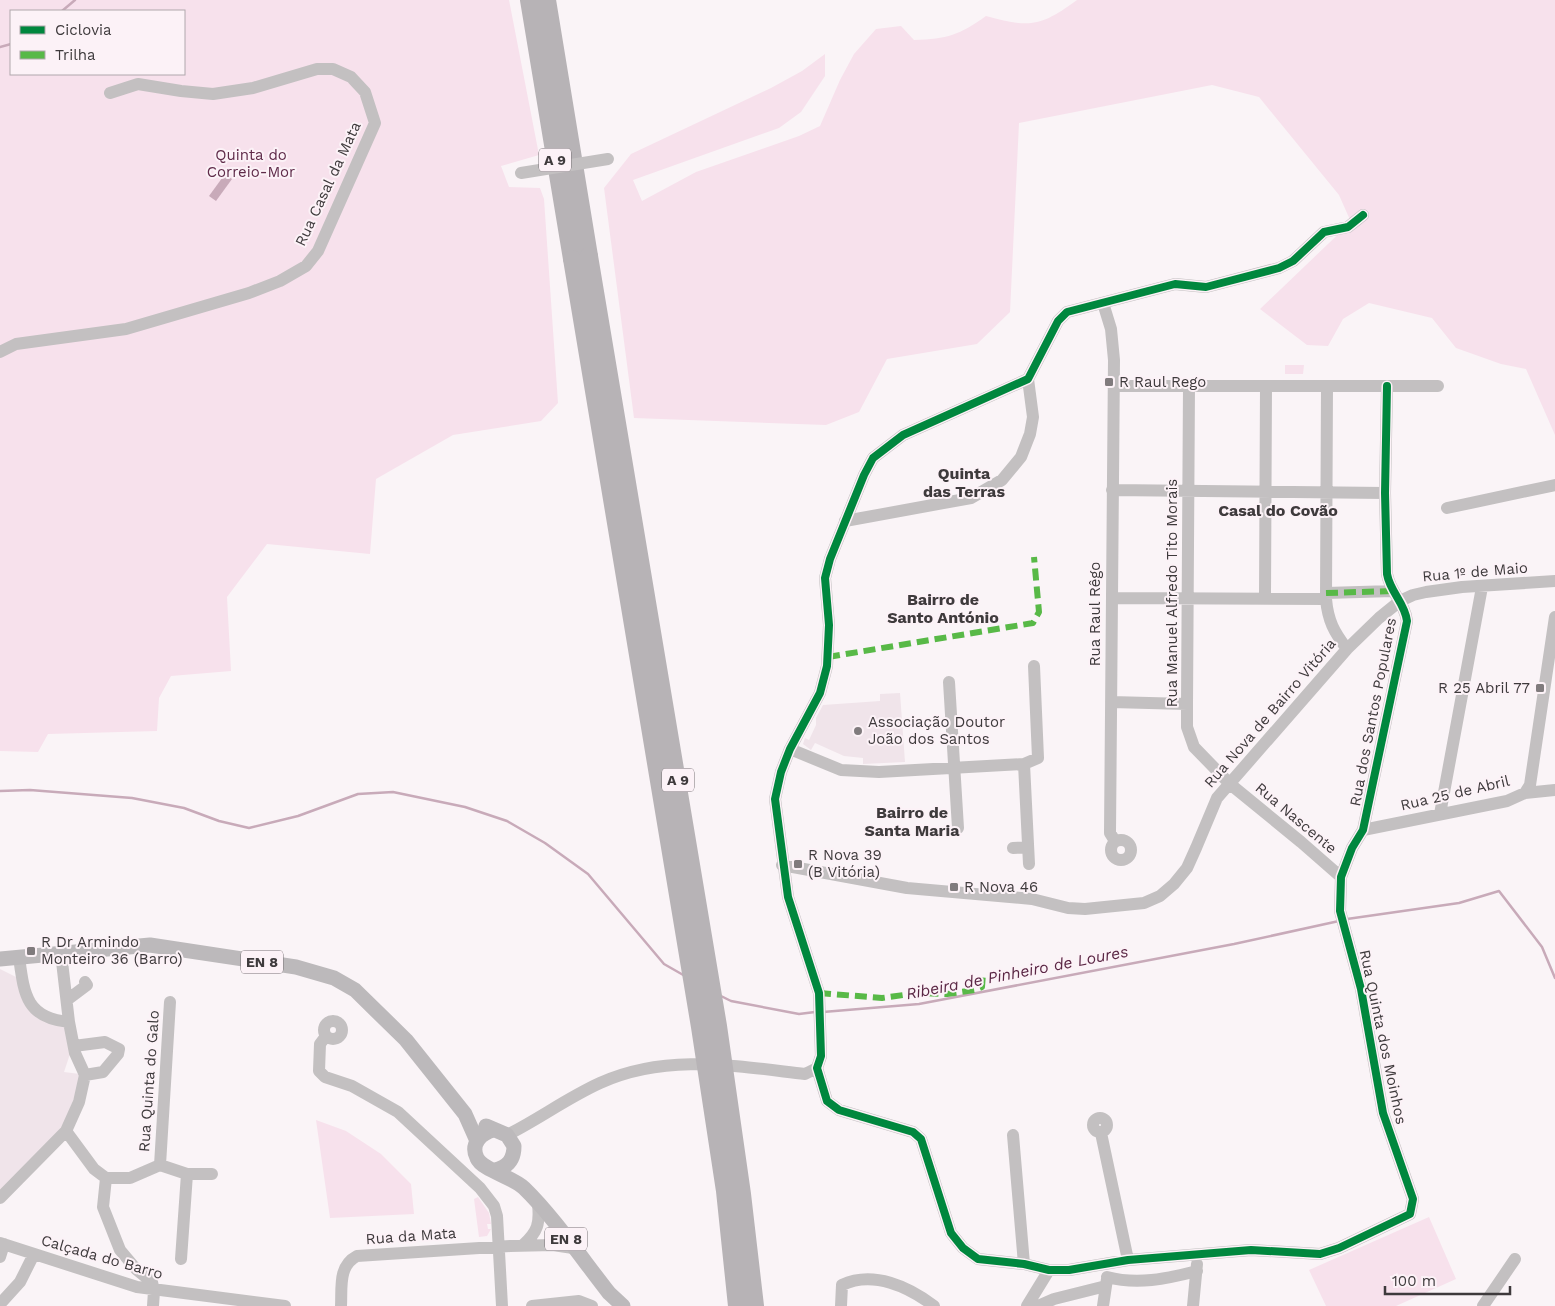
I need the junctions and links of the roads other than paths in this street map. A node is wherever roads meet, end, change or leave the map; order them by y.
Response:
1 (524, 0) edge
2 (529, 0) edge
3 (547, 0) edge
4 (555, 0) edge
5 (538, 62) junction
6 (110, 93) dead end
7 (608, 158) dead end
8 (576, 172) junction
9 (520, 173) dead end
10 (1363, 215) dead end
11 (1103, 303) junction
12 (0, 352) edge
13 (1028, 379) junction
14 (1113, 386) junction
15 (1189, 386) junction
16 (1266, 386) junction
17 (1327, 386) junction
18 (1387, 386) junction
19 (1438, 386) dead end
20 (1555, 485) edge
21 (1112, 490) junction
22 (1189, 491) junction
23 (1265, 492) junction
24 (1327, 492) junction
25 (1385, 493) junction
26 (1447, 508) dead end
27 (845, 521) junction
28 (1555, 581) edge
29 (1482, 587) junction
30 (1326, 596) junction
31 (1397, 596) junction
32 (1112, 598) junction
33 (1187, 598) junction
34 (1265, 598) junction
35 (1555, 617) edge
36 (1347, 649) junction
37 (1034, 666) dead end
38 (949, 682) dead end
39 (1111, 702) junction
40 (1187, 704) junction
41 (790, 749) junction
42 (1024, 764) junction
43 (954, 768) junction
44 (1230, 784) junction
45 (1555, 790) edge
46 (1525, 793) junction
47 (1440, 814) junction
48 (958, 828) dead end
49 (1363, 830) junction
50 (1115, 841) dead end
51 (1028, 847) junction
52 (1013, 848) dead end
53 (782, 864) junction
54 (1029, 864) dead end
55 (1340, 877) junction
56 (61, 953) junction
57 (19, 957) junction
58 (0, 959) edge
59 (85, 982) dead end
60 (67, 1000) junction
61 (170, 1002) dead end
62 (69, 1022) junction
63 (326, 1036) dead end
64 (74, 1046) junction
65 (818, 1068) junction
66 (84, 1075) junction
67 (465, 1114) junction
68 (66, 1131) junction
69 (1101, 1133) dead end
70 (1013, 1135) dead end
71 (477, 1141) junction
72 (507, 1143) junction
73 (160, 1165) junction
74 (495, 1170) junction
75 (187, 1174) junction
76 (212, 1174) dead end
77 (106, 1178) junction
78 (523, 1187) junction
79 (0, 1198) edge
80 (538, 1204) junction
81 (554, 1224) junction
82 (523, 1245) junction
83 (537, 1245) junction
84 (499, 1246) junction
85 (1, 1248) edge
86 (573, 1248) junction
87 (34, 1254) junction
88 (1197, 1256) junction
89 (182, 1259) dead end
90 (1515, 1259) dead end
91 (1128, 1260) junction
92 (1024, 1264) junction
93 (1109, 1264) junction
94 (1049, 1270) junction
95 (1197, 1271) junction
96 (1106, 1282) junction
97 (154, 1291) junction
98 (1057, 1301) edge
99 (0, 1304) edge
100 (551, 1305) edge
101 (154, 1306) edge
102 (285, 1306) edge
103 (341, 1306) edge
104 (502, 1306) edge
105 (532, 1306) edge
106 (592, 1306) edge
107 (623, 1306) edge
108 (737, 1306) edge
109 (755, 1306) edge
110 (841, 1306) edge
111 (934, 1306) edge
112 (1026, 1306) edge
113 (1038, 1306) edge
114 (1103, 1306) edge
115 (1193, 1306) edge
116 (1483, 1306) edge

1 - 5 highway
2 - 5 highway, A 9
3 - 8 highway, A 9
4 - 8 highway
5 - 108 highway, A 9, bridge
6 - 12 street, Rua Casal da Mata
7 - 9 street, bridge
8 - 109 highway, A 9, bridge
10 - 11 street
11 - 13 street
11 - 14 street, Rua Raul Rêgo
13 - 27 street, Rua Quinta dos Moinhos
13 - 27 street
14 - 15 street
14 - 21 street, Rua Raul Rêgo
15 - 16 street
15 - 22 street, Rua Manuel Alfredo Tito Morais
16 - 17 street
16 - 23 street
17 - 18 street
17 - 24 street
18 - 19 street
18 - 25 street, Rua dos Santos Populares
20 - 26 street
21 - 22 street
21 - 32 street, Rua Raul Rêgo
22 - 23 street
22 - 33 street, Rua Manuel Alfredo Tito Morais
23 - 24 street
23 - 34 street
24 - 25 street
24 - 30 street
25 - 31 street, Rua dos Santos Populares
27 - 41 street, Rua Quinta dos Moinhos
28 - 29 street, Rua 1º de Maio
29 - 31 street, Rua 1º de Maio
29 - 47 street
30 - 31 street
30 - 34 street
30 - 36 street
31 - 36 street, Rua Nova de Bairro Vitória
31 - 49 street, Rua dos Santos Populares
32 - 33 street
32 - 39 street, Rua Raul Rêgo
33 - 34 street
33 - 40 street, Rua Manuel Alfredo Tito Morais
35 - 46 street, Rua 25 de Abril
36 - 44 street, Rua Nova de Bairro Vitória
37 - 42 street
38 - 43 street
39 - 40 street
39 - 50 street, Rua Raul Rêgo
40 - 44 street, Rua Manuel Alfredo Tito Morais
41 - 43 street
41 - 53 street, Rua Quinta dos Moinhos
42 - 43 street
42 - 51 street
43 - 48 street
44 - 53 street, Rua Nova de Bairro Vitória
44 - 55 street, Rua Nascente
45 - 46 street
46 - 47 street, Rua 25 de Abril
47 - 49 street, Rua 25 de Abril
49 - 55 street, Rua dos Santos Populares
51 - 52 street
51 - 54 street
53 - 65 street, Rua Quinta dos Moinhos
55 - 88 street, Rua Quinta dos Moinhos
56 - 57 main road, EN 8
56 - 60 street
56 - 67 main road, EN 8
57 - 58 main road, EN 8
57 - 62 street
59 - 60 street
60 - 62 street
61 - 73 street, Rua Quinta do Galo
62 - 64 street
63 - 84 street
64 - 66 street
64 - 66 street
65 - 72 street
65 - 92 street, Rua Quinta dos Moinhos
66 - 68 street
67 - 71 main road, EN 8
67 - 72 main road, EN 8
68 - 77 street
68 - 79 street
69 - 91 street
70 - 92 street
71 - 72 main road
71 - 74 main road, EN 8
72 - 74 main road
72 - 78 main road, EN 8
73 - 75 street
73 - 77 street, Rua Quinta do Galo
74 - 78 main road, EN 8
75 - 76 street
75 - 89 street
77 - 97 street
78 - 80 main road, EN 8
80 - 81 main road, EN 8
80 - 82 street
81 - 83 street
81 - 86 main road, EN 8
82 - 83 street, Rua da Mata
82 - 84 street, Rua da Mata
83 - 86 street, Rua da Mata
84 - 103 street, Rua da Mata
84 - 104 street
85 - 87 street, Calçada do Barro
86 - 107 main road, EN 8
87 - 97 street, Calçada do Barro
87 - 99 street
88 - 91 street, Rua Quinta dos Moinhos
88 - 95 street
90 - 116 street
91 - 93 street, Rua Quinta dos Moinhos
92 - 94 street, Rua Quinta dos Moinhos
93 - 94 street, Rua Quinta dos Moinhos
93 - 96 street
94 - 112 street
95 - 96 street
95 - 115 street
96 - 98 street
96 - 114 street
97 - 101 street
97 - 102 street, Calçada do Barro
98 - 113 street
100 - 105 street
100 - 106 street
110 - 111 street

